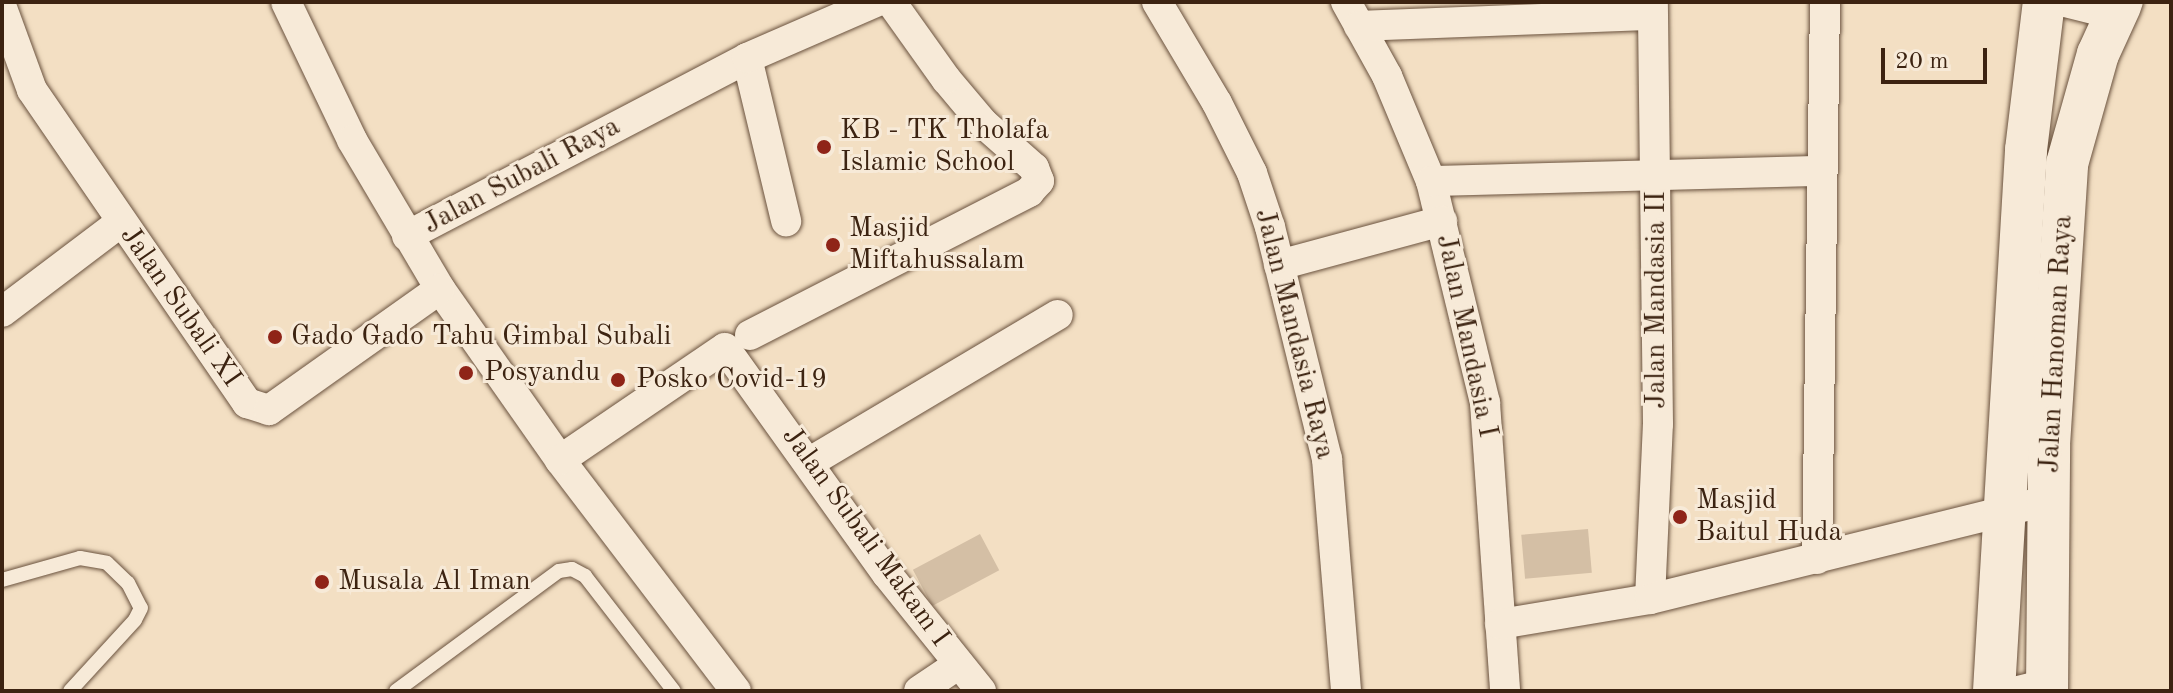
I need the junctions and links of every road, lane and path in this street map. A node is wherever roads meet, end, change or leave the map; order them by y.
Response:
1 (286, 2) edge
2 (876, 2) edge
3 (891, 2) edge
4 (1157, 2) edge
5 (1825, 2) edge
6 (2044, 2) edge
7 (2065, 2) edge
8 (2124, 4) edge
9 (2, 8) edge
10 (1652, 8) edge
11 (1352, 14) edge
12 (747, 58) junction
13 (1819, 171) junction
14 (1656, 174) junction
15 (1431, 181) junction
16 (786, 221) dead end
17 (1442, 221) junction
18 (121, 222) junction
19 (407, 236) junction
20 (1279, 265) junction
21 (440, 289) junction
22 (2, 312) edge
23 (1058, 315) dead end
24 (750, 335) dead end
25 (560, 460) junction
26 (810, 462) junction
27 (2049, 500) junction
28 (2002, 512) junction
29 (1817, 559) junction
30 (2, 580) edge
31 (1650, 599) junction
32 (1500, 624) junction
33 (959, 664) junction
34 (2038, 689) edge
35 (70, 691) edge
36 (396, 691) edge
37 (674, 691) edge
38 (736, 691) edge
39 (919, 691) edge
40 (981, 691) edge
41 (1346, 691) edge
42 (1505, 691) edge
43 (1994, 691) edge

1 - 19 street, Jalan Subali Raya
2 - 12 street, Jalan Subali Raya
3 - 24 street
4 - 20 street, Jalan Mandasia Raya
5 - 13 street
6 - 28 street, Jalan Hanoman Raya
7 - 8 street
8 - 27 street, Jalan Hanoman Raya
9 - 18 street, Jalan Subali XI
10 - 11 street
10 - 14 street, Jalan Mandasia II
11 - 15 street, Jalan Mandasia I
12 - 16 street
12 - 19 street, Jalan Subali Raya
13 - 14 street
13 - 29 street
14 - 15 street
14 - 31 street, Jalan Mandasia II
15 - 17 street, Jalan Mandasia I
17 - 20 street
17 - 32 street, Jalan Mandasia I
18 - 21 street, Jalan Subali XI
18 - 22 street
19 - 21 street
20 - 41 street, Jalan Mandasia Raya
21 - 25 street
23 - 26 street
25 - 26 street, Jalan Subali Makam I
25 - 38 street
26 - 33 street, Jalan Subali Makam I
27 - 28 street
27 - 34 street, Jalan Hanoman Raya
28 - 29 street
28 - 43 street, Jalan Hanoman Raya
29 - 31 street
30 - 35 lane
31 - 32 street
32 - 42 street, Jalan Mandasia I
33 - 39 street
33 - 40 street, Jalan Subali Makam I
36 - 37 lane

